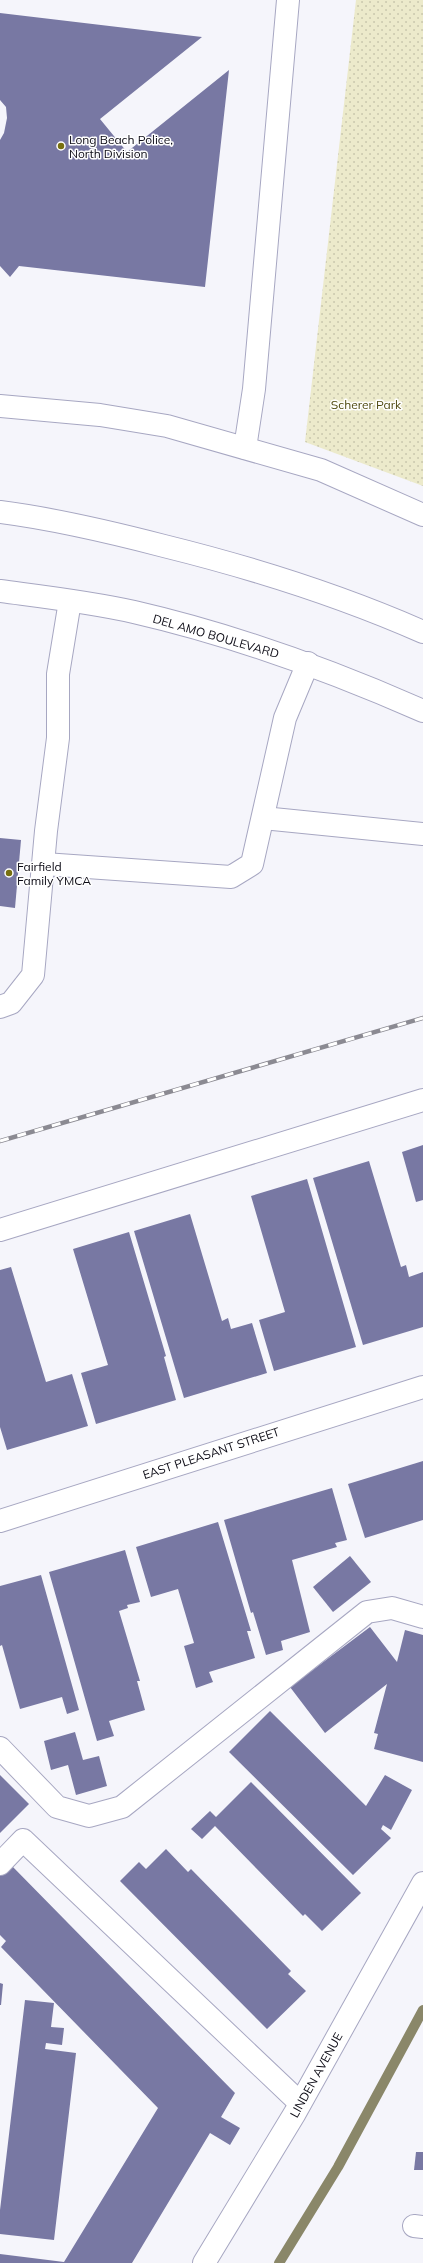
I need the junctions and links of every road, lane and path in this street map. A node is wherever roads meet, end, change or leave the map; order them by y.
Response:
1 (288, 0) edge
2 (0, 406) edge
3 (245, 448) junction
4 (0, 512) edge
5 (423, 515) edge
6 (0, 591) edge
7 (70, 600) junction
8 (423, 632) edge
9 (308, 663) junction
10 (423, 711) edge
11 (263, 818) junction
12 (423, 834) edge
13 (44, 864) junction
14 (0, 1006) edge
15 (423, 1100) edge
16 (0, 1230) edge
17 (423, 1387) edge
18 (0, 1521) edge
19 (423, 1617) edge
20 (0, 1748) edge
21 (0, 1864) edge
22 (423, 1883) edge
23 (300, 2103) junction
24 (204, 2263) edge

1 - 3 main road
2 - 3 main road
3 - 5 main road
4 - 8 main road
6 - 7 main road, DEL AMO BOULEVARD
7 - 9 main road, DEL AMO BOULEVARD
7 - 13 main road
9 - 10 main road, DEL AMO BOULEVARD
9 - 11 main road
11 - 12 main road
11 - 13 main road
13 - 14 main road
15 - 16 main road
17 - 18 main road, EAST PLEASANT STREET
19 - 20 main road
21 - 23 main road
22 - 23 main road, LINDEN AVENUE
23 - 24 main road, LINDEN AVENUE

